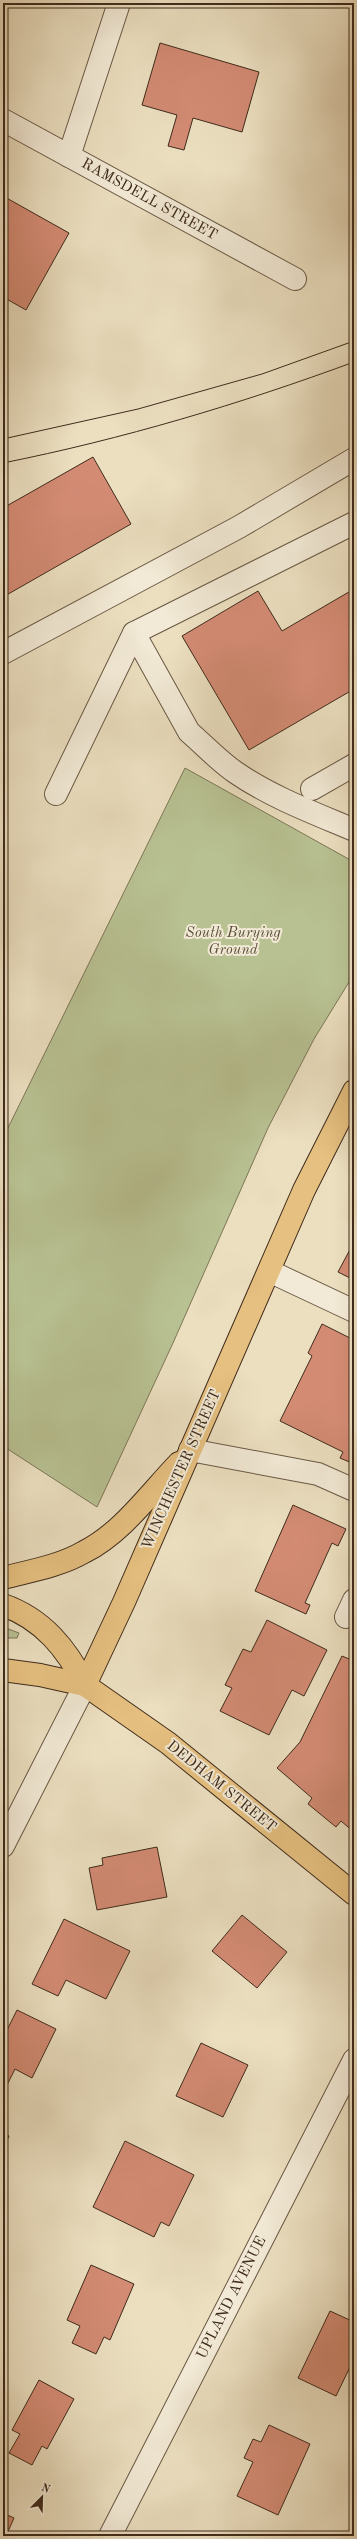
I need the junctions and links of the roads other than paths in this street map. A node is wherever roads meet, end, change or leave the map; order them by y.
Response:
1 (119, 3) edge
2 (3, 120) edge
3 (69, 156) junction
4 (295, 279) dead end
5 (354, 460) edge
6 (354, 523) edge
7 (134, 633) junction
8 (3, 653) edge
9 (354, 765) edge
10 (312, 789) dead end
11 (56, 794) dead end
12 (354, 830) edge
13 (354, 1091) edge
14 (269, 1271) junction
15 (354, 1311) edge
16 (190, 1450) junction
17 (354, 1490) edge
18 (3, 1578) edge
19 (3, 1606) edge
20 (3, 1670) edge
21 (85, 1685) junction
22 (3, 1846) edge
23 (354, 1894) edge
24 (354, 2060) edge
25 (110, 2536) edge

1 - 3 street
2 - 3 street, RAMSDELL STREET
3 - 4 street, RAMSDELL STREET
5 - 8 street
6 - 7 street
7 - 11 street
7 - 12 street
9 - 10 street
13 - 14 main road, WINCHESTER STREET
14 - 15 street
14 - 16 main road, WINCHESTER STREET
16 - 17 street
16 - 18 main road
16 - 21 main road, WINCHESTER STREET
19 - 21 main road
20 - 21 main road
21 - 22 street, WINCHESTER STREET
21 - 23 main road, DEDHAM STREET
24 - 25 street, UPLAND AVENUE

